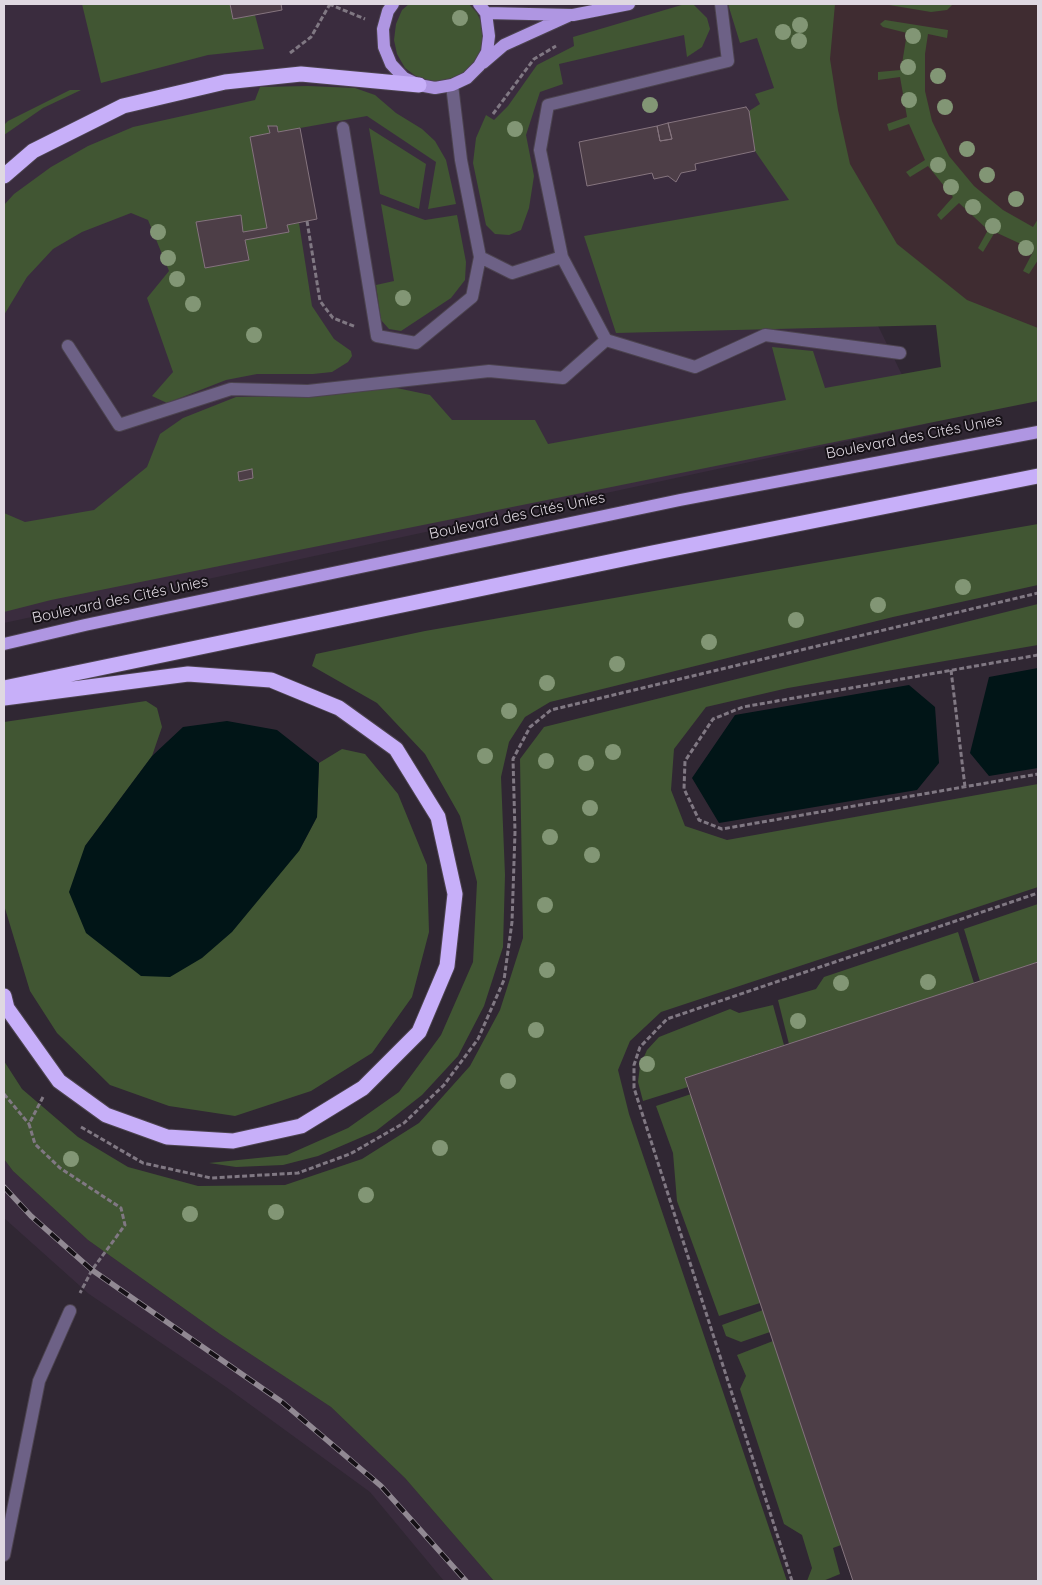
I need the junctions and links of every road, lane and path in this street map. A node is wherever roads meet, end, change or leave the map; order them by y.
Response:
1 (330, 4) edge
2 (393, 4) edge
3 (629, 4) edge
4 (721, 4) edge
5 (482, 8) edge
6 (573, 14) junction
7 (385, 21) junction
8 (557, 46) dead end
9 (479, 66) junction
10 (419, 85) junction
11 (452, 86) junction
12 (493, 114) dead end
13 (343, 128) dead end
14 (4, 176) edge
15 (308, 221) dead end
16 (480, 257) junction
17 (562, 257) junction
18 (377, 336) junction
19 (606, 340) junction
20 (68, 346) dead end
21 (900, 353) dead end
22 (1038, 428) edge
23 (1038, 432) edge
24 (1018, 434) junction
25 (1038, 476) edge
26 (1038, 593) edge
27 (4, 644) edge
28 (1038, 654) edge
29 (951, 670) junction
30 (4, 688) edge
31 (4, 698) edge
32 (1038, 774) edge
33 (965, 787) junction
34 (1038, 892) edge
35 (4, 996) edge
36 (4, 1094) edge
37 (50, 1098) dead end
38 (30, 1124) junction
39 (80, 1125) dead end
40 (70, 1311) joint
41 (4, 1555) edge
42 (792, 1581) edge

1 - 7 path
2 - 7 main road
3 - 6 main road
4 - 17 street
5 - 6 main road
5 - 9 main road
6 - 9 main road
7 - 10 main road
8 - 12 path
9 - 11 main road
10 - 11 main road
10 - 14 highway
11 - 16 street
13 - 18 street
15 - 18 path
16 - 17 street
16 - 18 street
17 - 19 street
19 - 20 street
19 - 21 street
22 - 24 main road
23 - 24 main road, Boulevard des Cités Unies
24 - 27 main road, Boulevard des Cités Unies
25 - 30 highway
26 - 39 path
28 - 29 path
29 - 33 path
29 - 33 path
31 - 35 highway
32 - 33 path
34 - 42 path
36 - 38 path
37 - 38 path
38 - 40 path
40 - 41 street

